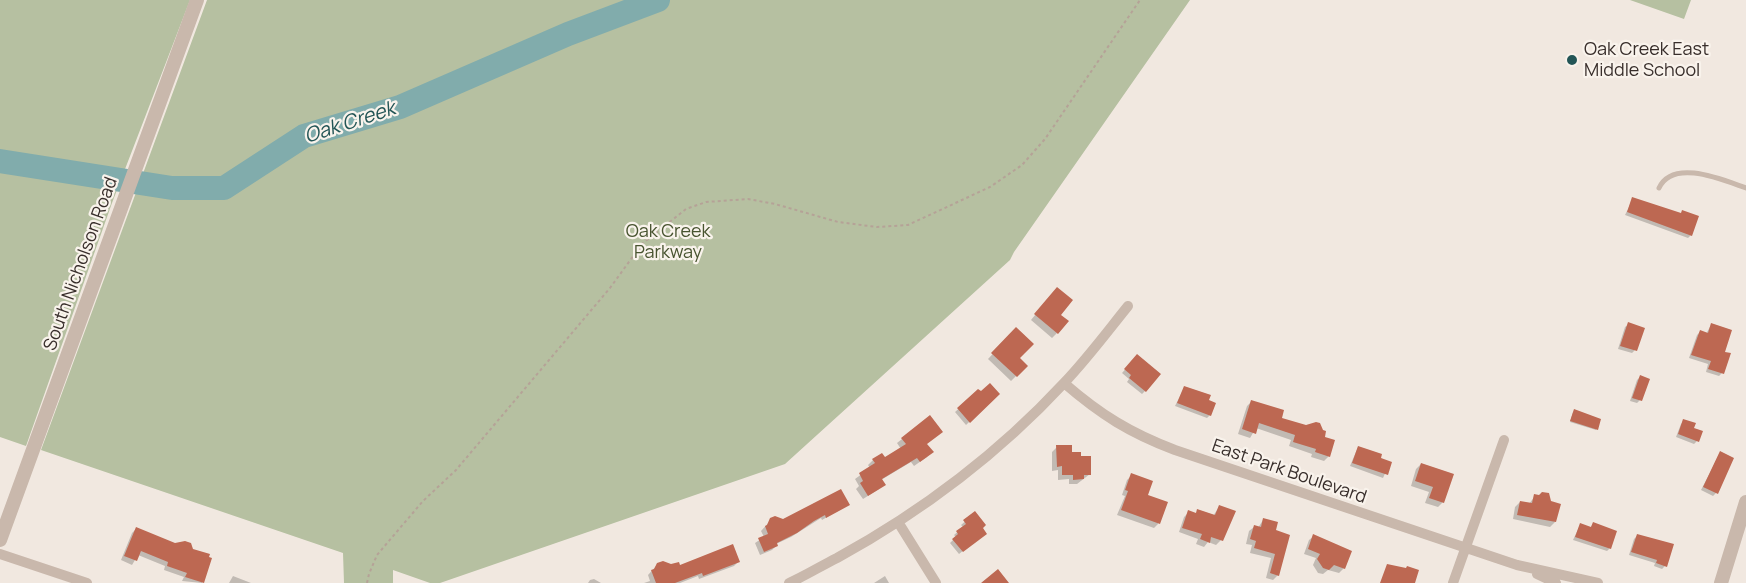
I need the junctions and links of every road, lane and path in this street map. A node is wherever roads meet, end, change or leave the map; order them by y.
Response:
1 (197, 0) edge
2 (1140, 0) edge
3 (1659, 188) dead end
4 (1746, 188) edge
5 (1128, 306) dead end
6 (1064, 383) junction
7 (1504, 440) dead end
8 (1746, 502) edge
9 (898, 522) junction
10 (0, 540) edge
11 (1466, 549) junction
12 (0, 554) edge
13 (1518, 566) junction
14 (87, 583) edge
15 (367, 583) edge
16 (789, 583) edge
17 (936, 583) edge
18 (1453, 583) edge
19 (1556, 583) edge
20 (1598, 583) edge
21 (1721, 583) edge

1 - 10 street, South Nicholson Road
2 - 15 path
3 - 4 lane
5 - 6 street
6 - 9 street
6 - 11 street, East Park Boulevard
7 - 11 street
8 - 21 street
9 - 16 street
9 - 17 street
11 - 13 street, East Park Boulevard
11 - 18 street
12 - 14 street
13 - 19 street, East Park Boulevard
13 - 20 street, East Park Boulevard

